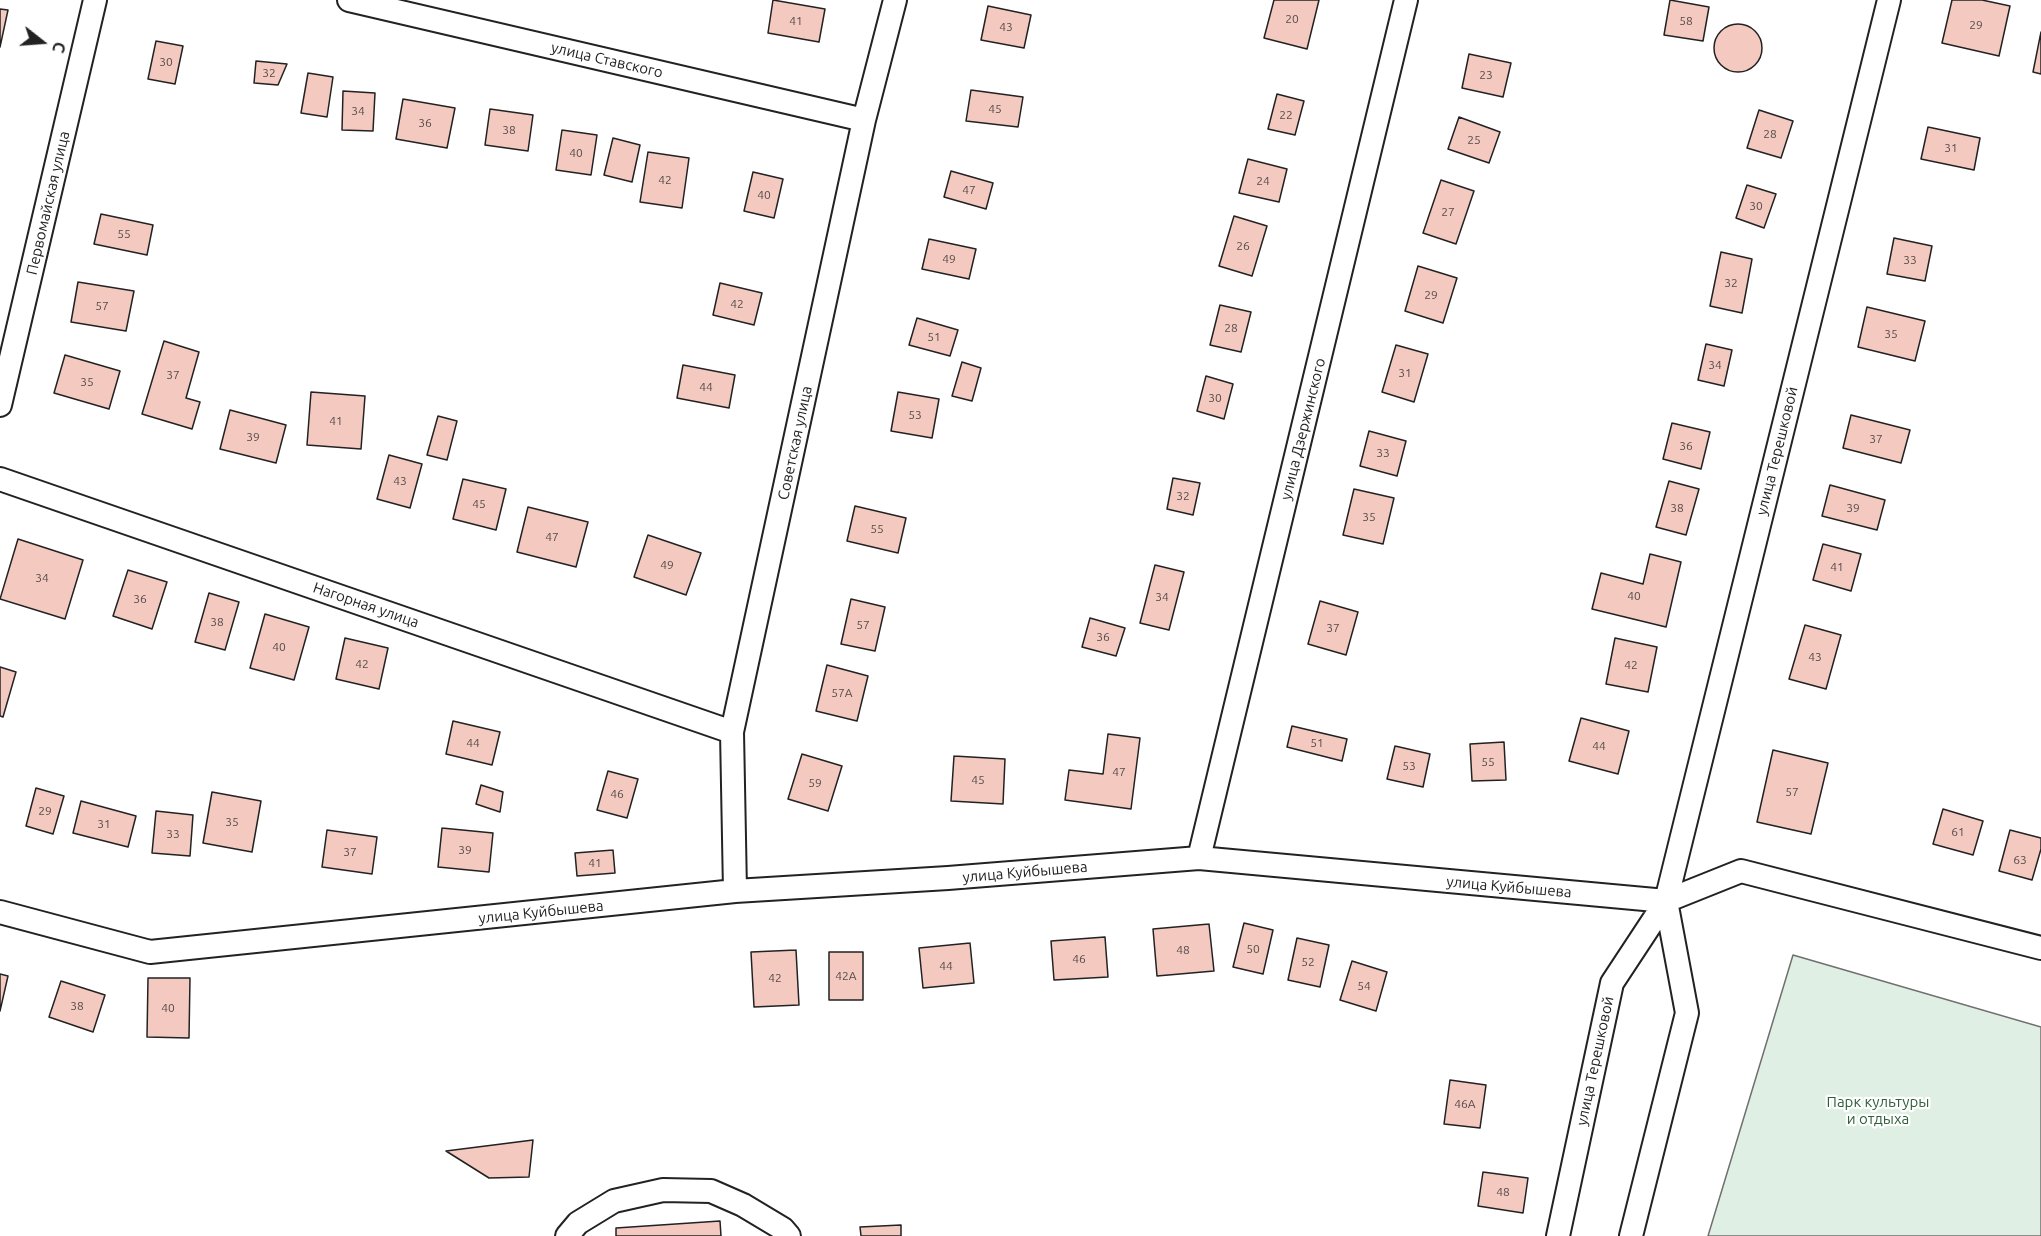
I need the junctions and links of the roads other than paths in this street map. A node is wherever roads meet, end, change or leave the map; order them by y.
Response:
1 (95, 0) edge
2 (349, 0) edge
3 (895, 0) edge
4 (1406, 0) edge
5 (1889, 0) edge
6 (864, 120) junction
7 (0, 405) edge
8 (0, 479) edge
9 (732, 732) junction
10 (1199, 858) junction
11 (735, 891) junction
12 (1666, 901) junction
13 (0, 912) edge
14 (2041, 948) edge
15 (567, 1236) edge
16 (789, 1236) edge
17 (1558, 1236) edge
18 (1631, 1236) edge

1 - 7 street, Первомайская улица
2 - 6 street, улица Ставского
3 - 6 street, Советская улица
4 - 10 street, улица Дзержинского
5 - 12 street, улица Терешковой
6 - 9 street, Советская улица
8 - 9 street, Нагорная улица
9 - 11 street, Советская улица
10 - 11 street, улица Куйбышева
10 - 12 street, улица Куйбышева
11 - 13 street, улица Куйбышева
12 - 14 street, улица Куйбышева
12 - 17 street, улица Терешковой
12 - 18 street, улица Терешковой
15 - 16 street

